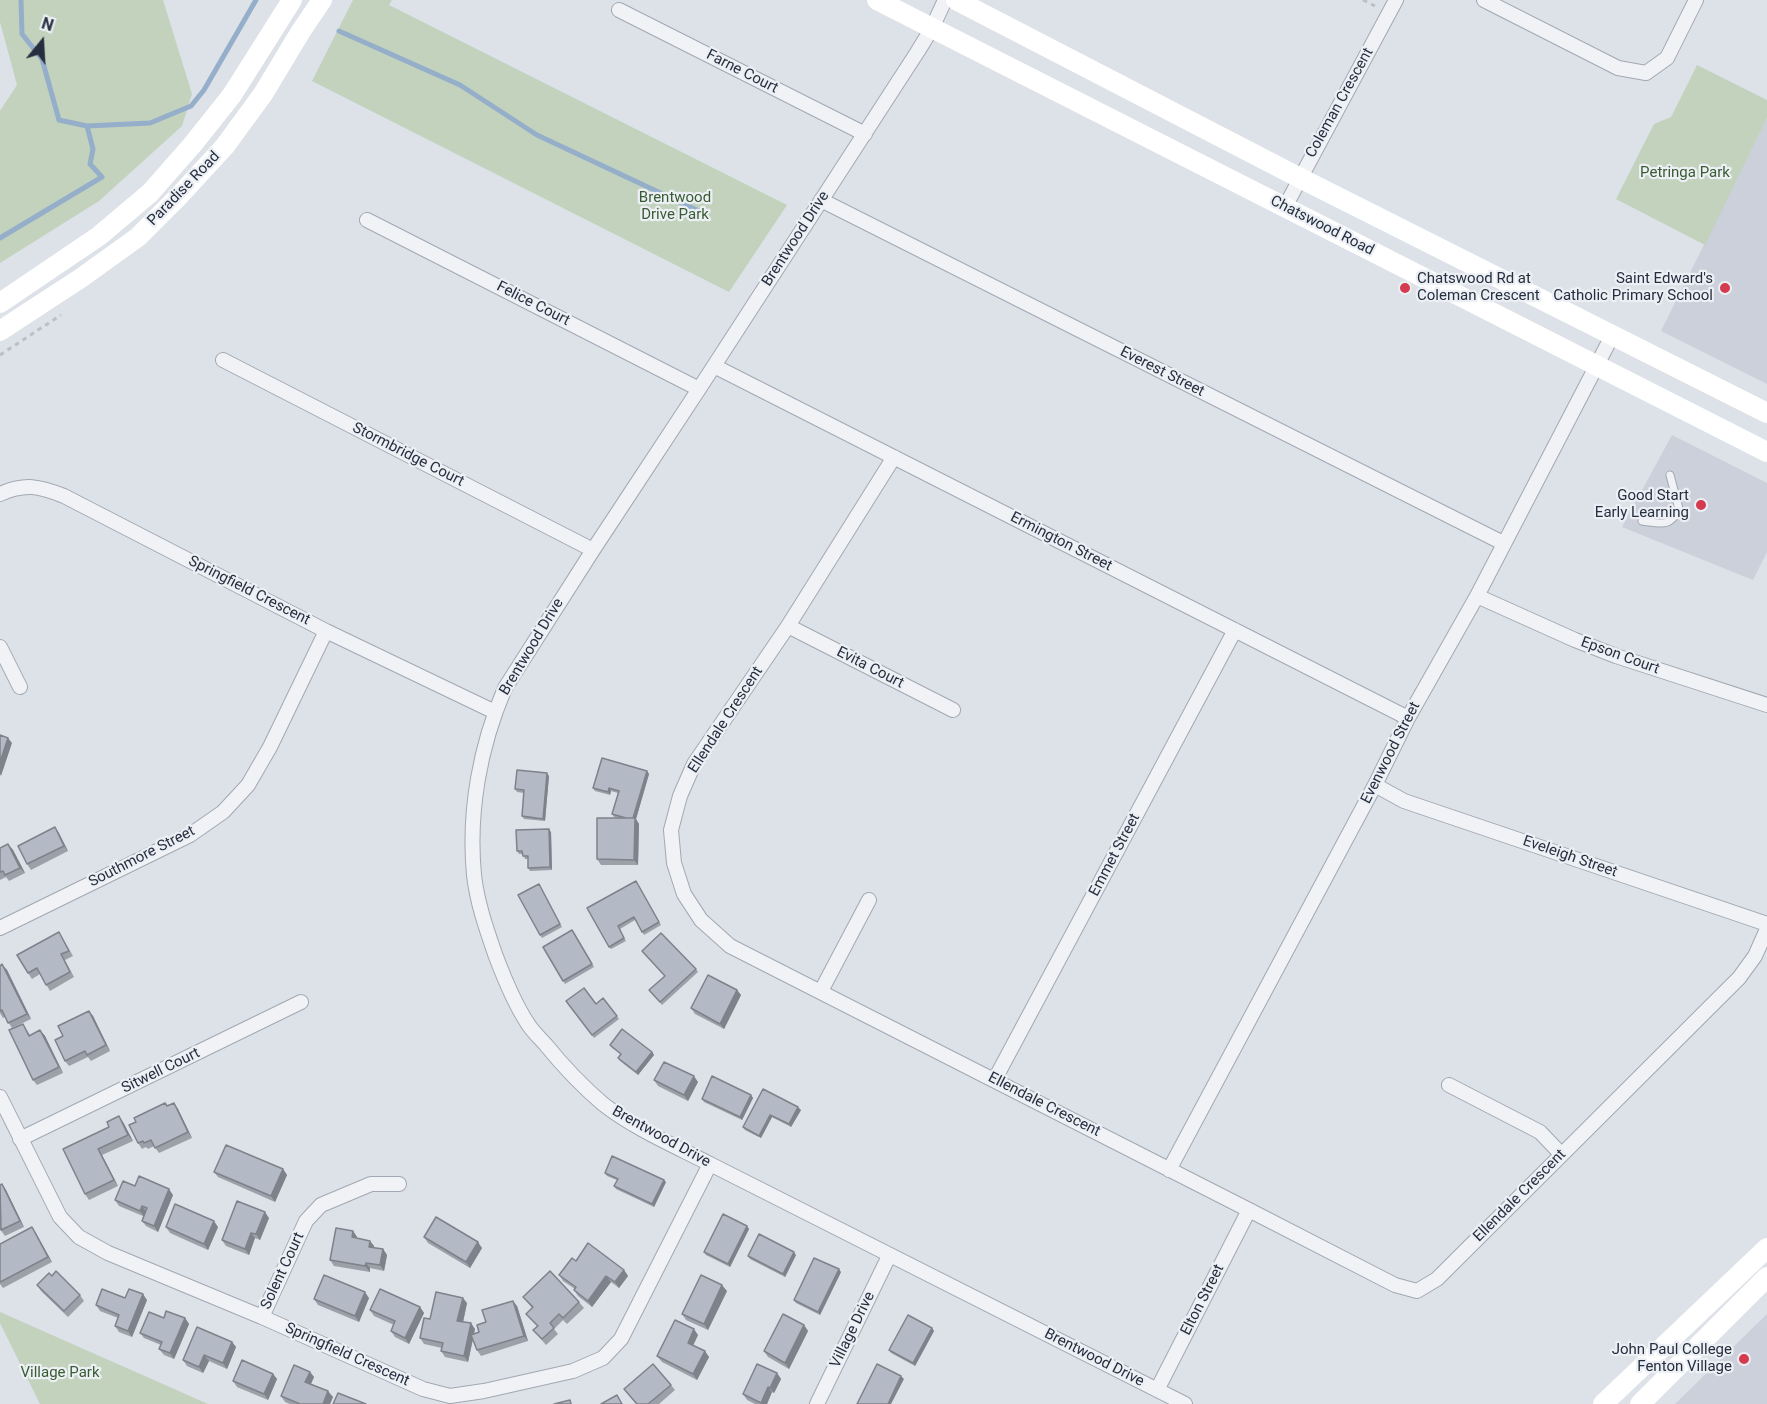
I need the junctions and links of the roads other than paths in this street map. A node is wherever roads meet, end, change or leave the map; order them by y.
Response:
1 (292, 0) edge
2 (321, 0) edge
3 (877, 0) edge
4 (945, 0) edge
5 (956, 0) edge
6 (1396, 0) edge
7 (1484, 0) edge
8 (1696, 0) edge
9 (619, 10) dead end
10 (932, 28) junction
11 (864, 134) junction
12 (1300, 178) junction
13 (821, 200) junction
14 (1285, 207) junction
15 (368, 220) dead end
16 (0, 303) edge
17 (0, 331) edge
18 (1612, 336) junction
19 (224, 360) dead end
20 (714, 366) junction
21 (1596, 366) junction
22 (699, 389) junction
23 (1767, 413) edge
24 (1767, 452) edge
25 (894, 458) junction
26 (1670, 474) dead end
27 (0, 494) edge
28 (1642, 521) dead end
29 (1503, 543) junction
30 (593, 550) junction
31 (1477, 596) junction
32 (788, 626) junction
33 (327, 630) junction
34 (1235, 630) junction
35 (0, 647) edge
36 (20, 687) dead end
37 (1767, 705) edge
38 (952, 710) dead end
39 (495, 712) junction
40 (1408, 718) junction
41 (1374, 785) junction
42 (869, 900) dead end
43 (1767, 924) edge
44 (0, 928) edge
45 (1767, 929) edge
46 (821, 991) junction
47 (301, 1002) dead end
48 (995, 1079) junction
49 (1449, 1085) dead end
50 (0, 1097) edge
51 (20, 1139) junction
52 (1561, 1154) junction
53 (710, 1164) junction
54 (1169, 1170) junction
55 (399, 1184) dead end
56 (1249, 1209) junction
57 (1767, 1248) edge
58 (889, 1256) junction
59 (1767, 1277) edge
60 (262, 1317) junction
61 (1157, 1390) junction
62 (817, 1404) edge
63 (1185, 1404) edge
64 (1603, 1404) edge
65 (1640, 1404) edge

1 - 16 main road, Paradise Road
2 - 17 main road, Paradise Road
3 - 10 main road, Chatswood Road
4 - 10 street, Brentwood Drive
5 - 12 main road
6 - 12 street, Coleman Crescent
7 - 8 street
9 - 11 street, Farne Court
10 - 11 street, Brentwood Drive
10 - 14 main road, Chatswood Road
11 - 13 street, Brentwood Drive
12 - 14 street, Coleman Crescent
12 - 18 main road
13 - 20 street, Brentwood Drive
13 - 29 street, Everest Street
14 - 21 main road, Chatswood Road
15 - 22 street, Felice Court
18 - 21 street, Evenwood Street
18 - 23 main road
19 - 30 street, Stormbridge Court
20 - 22 street, Brentwood Drive
20 - 25 street, Ermington Street
21 - 24 main road, Chatswood Road
21 - 29 street, Evenwood Street
22 - 30 street, Brentwood Drive
25 - 32 street, Ellendale Crescent
25 - 34 street, Ermington Street
26 - 28 lane
27 - 33 street, Springfield Crescent
29 - 31 street, Evenwood Street
30 - 39 street, Brentwood Drive
31 - 37 street, Epson Court
31 - 40 street, Evenwood Street
32 - 38 street, Evita Court
32 - 46 street, Ellendale Crescent
33 - 39 street, Springfield Crescent
33 - 44 street, Southmore Street
34 - 40 street, Ermington Street
34 - 48 street, Emmet Street
35 - 36 street
39 - 53 street, Brentwood Drive
40 - 41 street, Evenwood Street
41 - 43 street, Eveleigh Street
41 - 54 street, Evenwood Street
42 - 46 street
45 - 52 street, Ellendale Crescent
46 - 48 street, Ellendale Crescent
47 - 51 street, Sitwell Court
48 - 54 street, Ellendale Crescent
49 - 52 street
50 - 51 street, Springfield Crescent
51 - 60 street, Springfield Crescent
52 - 56 street, Ellendale Crescent
53 - 58 street, Brentwood Drive
53 - 60 street, Springfield Crescent
54 - 56 street, Ellendale Crescent
55 - 60 street, Solent Court
56 - 61 street, Elton Street
57 - 64 main road
58 - 61 street, Brentwood Drive
58 - 62 street, Village Drive
59 - 65 main road
61 - 63 street, Brentwood Drive

